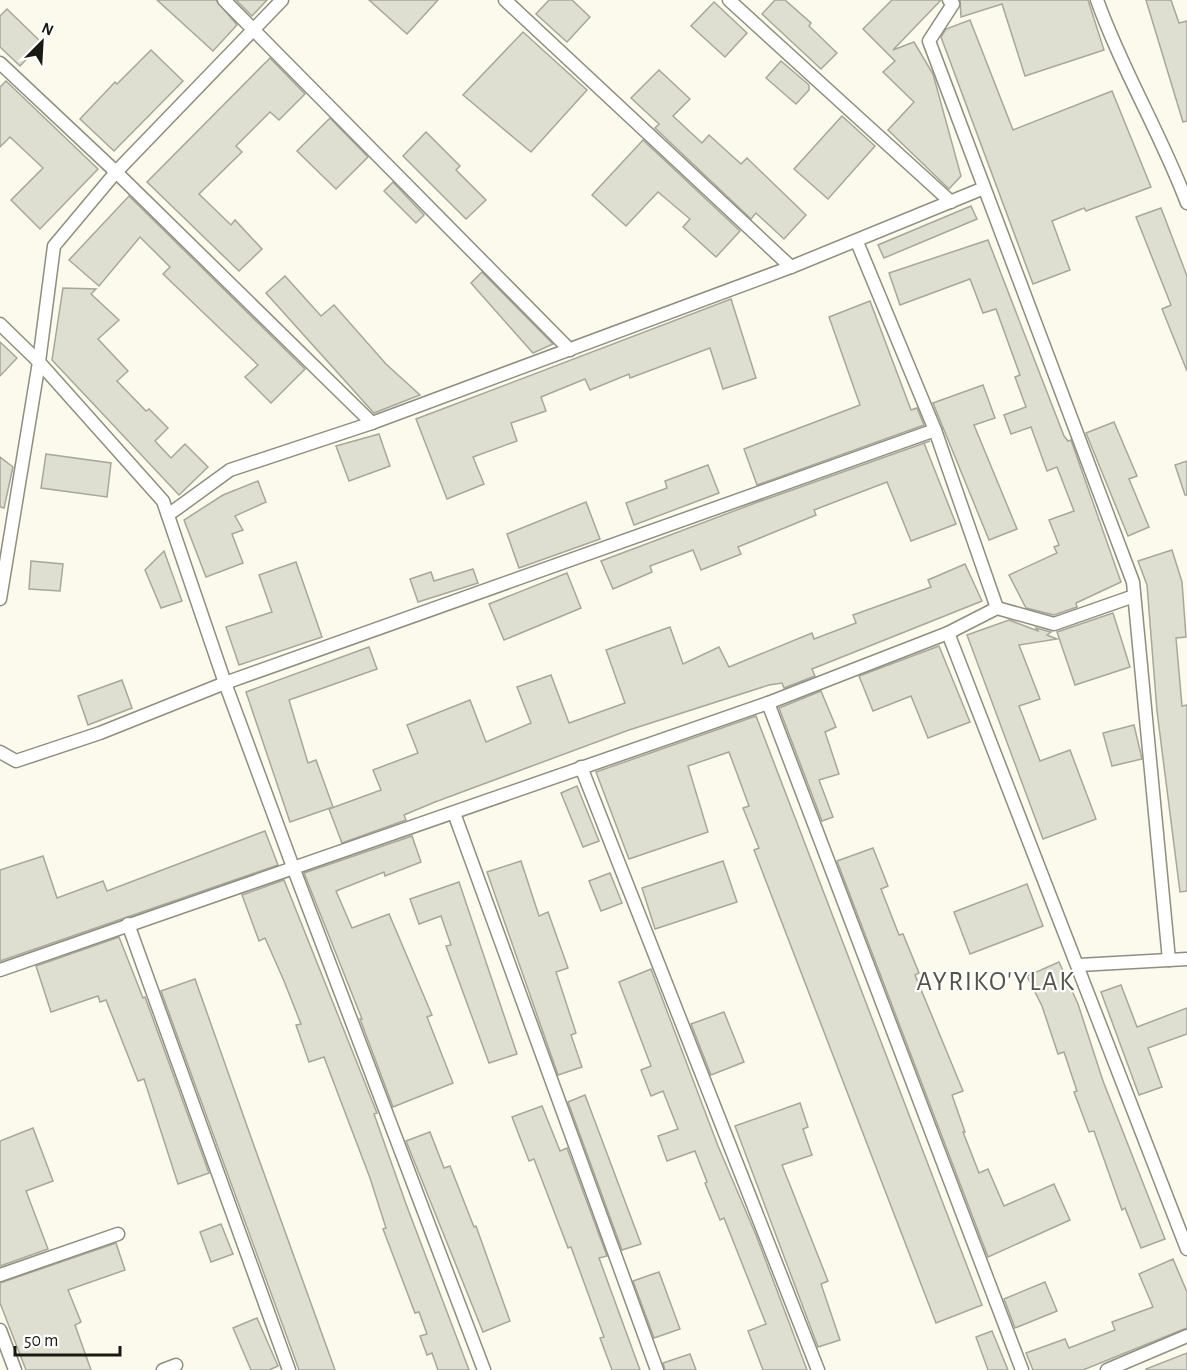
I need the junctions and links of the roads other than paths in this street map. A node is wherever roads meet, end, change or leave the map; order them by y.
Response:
1 (224, 0) edge
2 (282, 0) edge
3 (505, 0) edge
4 (729, 0) edge
5 (949, 0) edge
6 (1097, 0) edge
7 (256, 29) junction
8 (0, 63) edge
9 (116, 172) junction
10 (984, 188) junction
11 (951, 202) junction
12 (1187, 203) edge
13 (857, 242) junction
14 (791, 267) junction
15 (0, 324) edge
16 (570, 350) junction
17 (39, 362) junction
18 (372, 423) junction
19 (935, 430) junction
20 (168, 515) junction
21 (0, 594) edge
22 (1134, 596) junction
23 (998, 608) junction
24 (948, 633) junction
25 (225, 683) junction
26 (768, 703) junction
27 (0, 752) edge
28 (581, 767) junction
29 (454, 813) junction
30 (293, 867) junction
31 (128, 924) junction
32 (1187, 958) edge
33 (1169, 960) junction
34 (1079, 965) junction
35 (0, 970) edge
36 (118, 1234) dead end
37 (1187, 1249) edge
38 (0, 1275) edge
39 (0, 1330) edge
40 (1187, 1336) edge
41 (176, 1365) dead end
42 (15, 1370) edge
43 (163, 1370) edge
44 (289, 1370) edge
45 (484, 1370) edge
46 (657, 1370) edge
47 (819, 1370) edge
48 (1022, 1370) edge
49 (1107, 1370) edge

1 - 7 street
2 - 7 street
3 - 14 street
4 - 11 street
5 - 10 street
6 - 12 street
7 - 9 street
7 - 16 street
8 - 9 street
9 - 17 street
9 - 18 street
10 - 11 street
10 - 22 street
11 - 13 street
13 - 14 street
13 - 19 street
14 - 16 street
15 - 17 street
16 - 18 street
17 - 20 street
17 - 21 street
18 - 20 street
19 - 23 street
19 - 25 street
20 - 25 street
22 - 23 street
22 - 33 street
23 - 24 street
24 - 26 street
24 - 34 street
25 - 27 street
25 - 30 street
26 - 28 street
26 - 48 street
28 - 29 street
28 - 47 street
29 - 30 street
29 - 46 street
30 - 31 street
30 - 45 street
31 - 35 street
31 - 44 street
32 - 33 street
33 - 34 street
34 - 37 street
36 - 38 street
39 - 42 street
40 - 49 street
41 - 43 street

